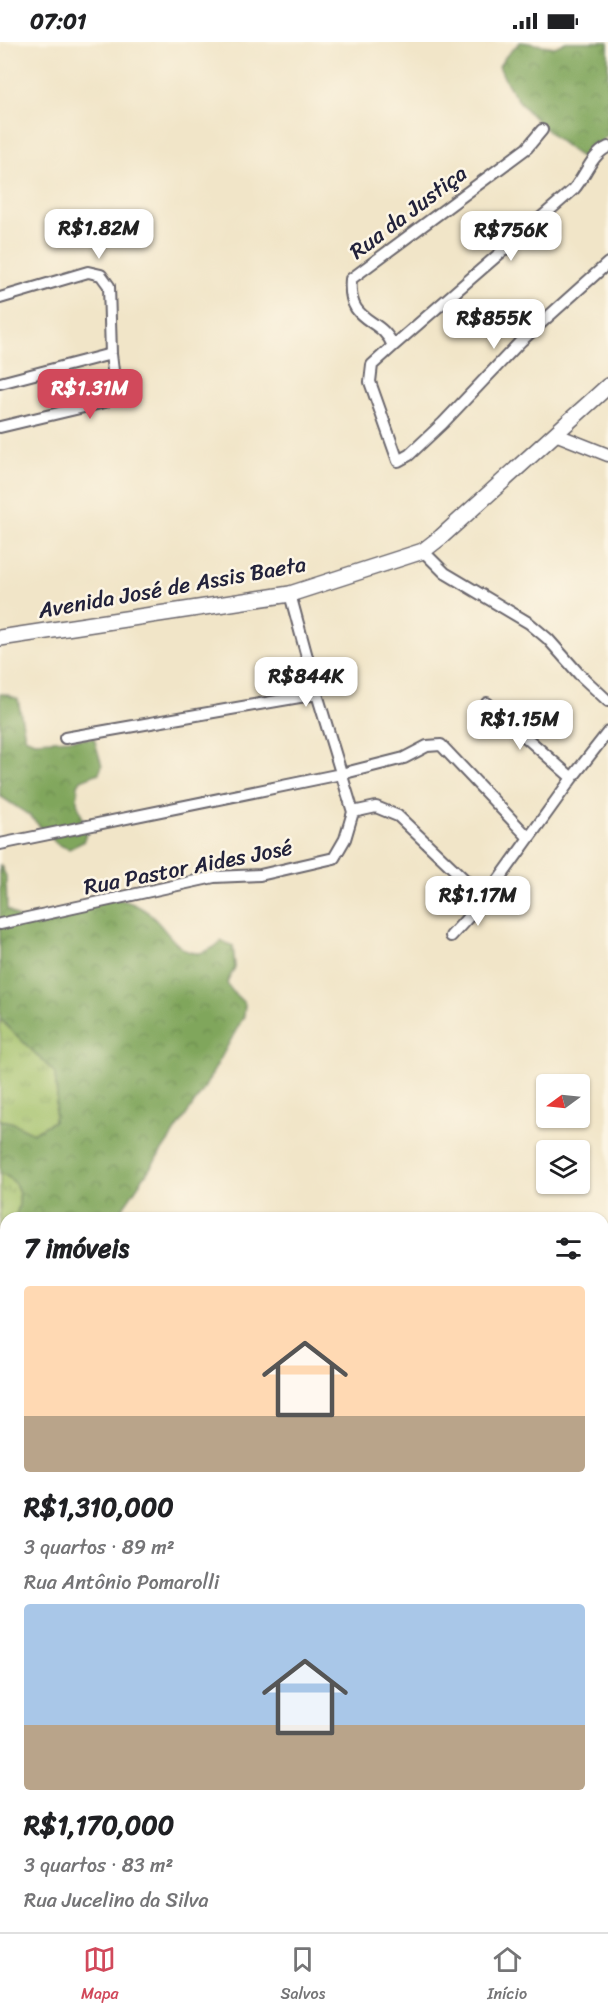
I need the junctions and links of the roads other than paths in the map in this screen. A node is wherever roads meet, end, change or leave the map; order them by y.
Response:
1 (542, 130) dead end
2 (608, 147) edge
3 (608, 263) edge
4 (0, 298) edge
5 (393, 346) junction
6 (111, 354) junction
7 (0, 383) edge
8 (608, 386) edge
9 (0, 427) edge
10 (555, 434) junction
11 (608, 455) edge
12 (423, 551) junction
13 (290, 594) junction
14 (0, 638) edge
15 (317, 694) junction
16 (608, 700) edge
17 (487, 703) dead end
18 (608, 732) edge
19 (64, 738) dead end
20 (341, 774) junction
21 (572, 778) junction
22 (353, 812) junction
23 (529, 838) junction
24 (0, 844) edge
25 (485, 899) junction
26 (0, 924) edge
27 (451, 936) dead end

1 - 5 street, Rua da Justiça
2 - 5 street
3 - 5 street
4 - 6 street
6 - 7 street
6 - 9 street
8 - 10 main road, Avenida José de Assis Baeta
10 - 11 street
10 - 12 main road, Avenida José de Assis Baeta
12 - 13 main road, Avenida José de Assis Baeta
12 - 16 street
13 - 14 main road, Avenida José de Assis Baeta
13 - 15 street
15 - 19 street
15 - 20 street
17 - 21 street
18 - 21 street
20 - 22 street
20 - 23 street
20 - 24 street
21 - 23 street
22 - 25 street
22 - 26 street, Rua Pastor Aides José
23 - 25 street
25 - 27 street

